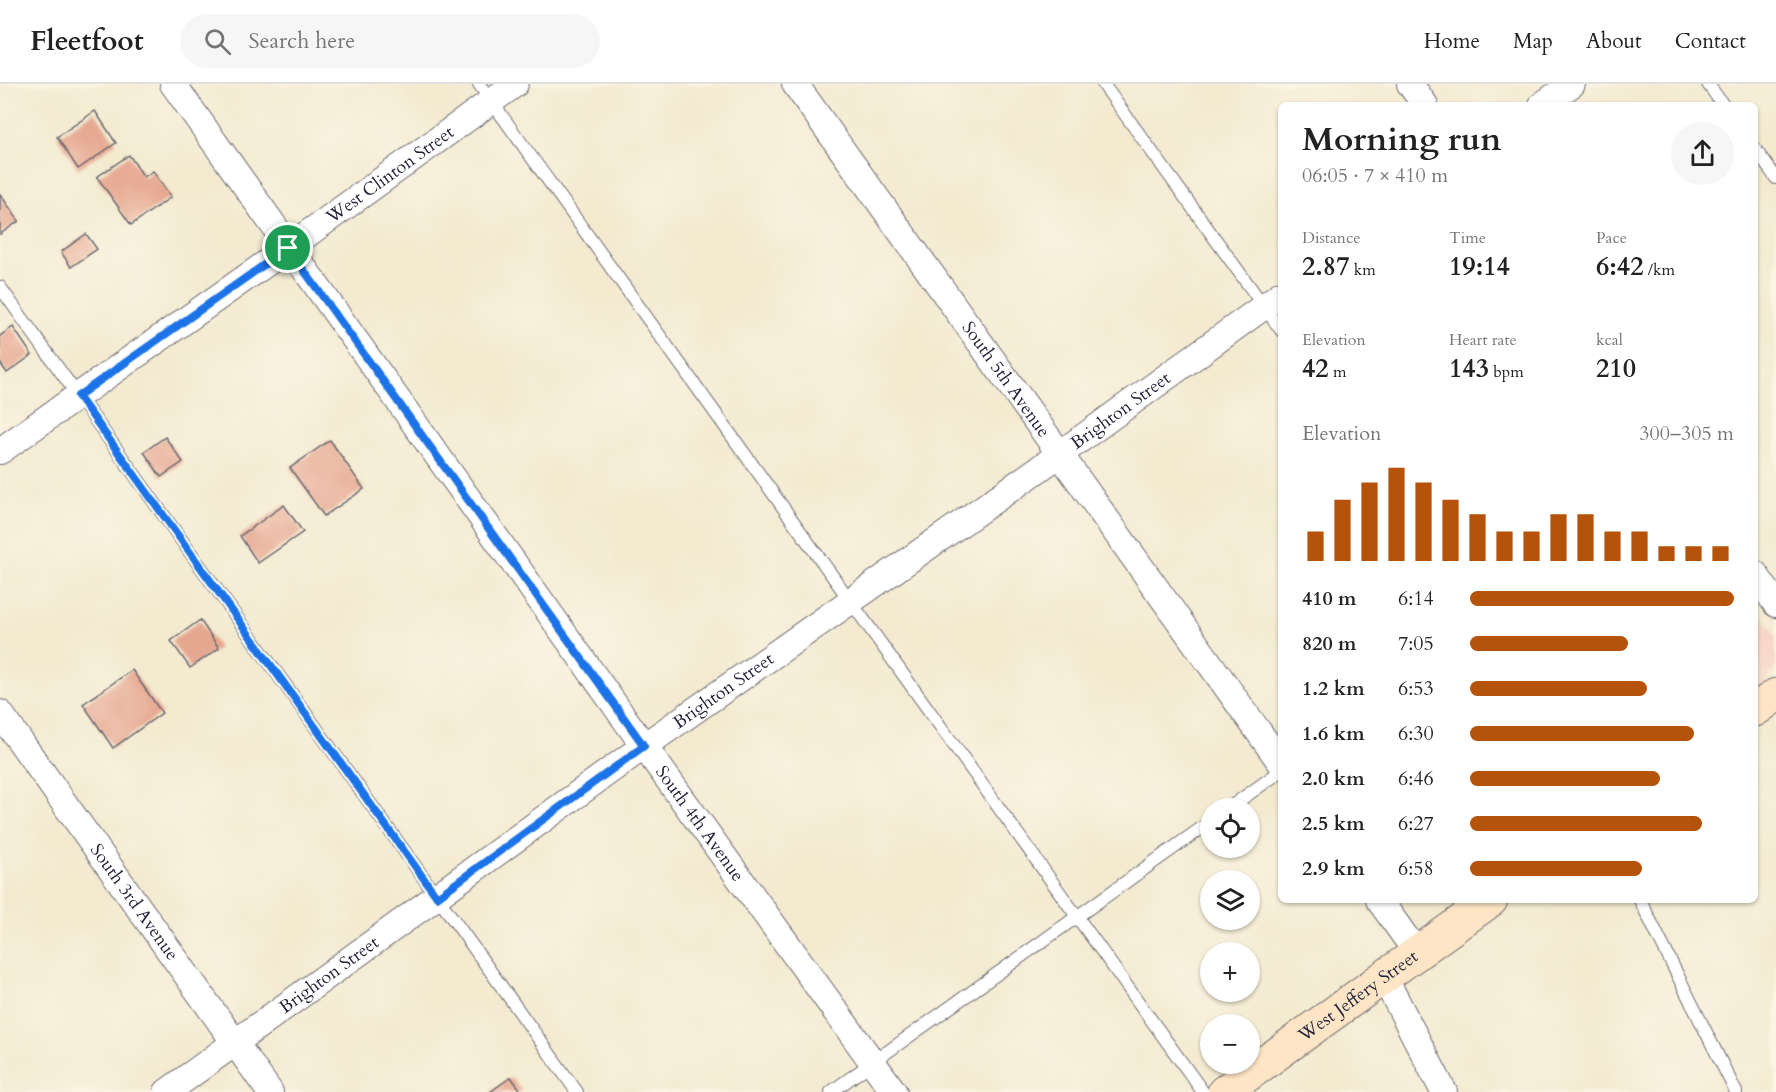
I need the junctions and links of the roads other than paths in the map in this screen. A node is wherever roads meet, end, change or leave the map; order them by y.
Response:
1 (173, 84) edge
2 (515, 84) edge
3 (795, 84) edge
4 (1102, 84) edge
5 (1410, 84) edge
6 (1572, 84) edge
7 (1708, 84) edge
8 (485, 93) edge
9 (1423, 102) edge
10 (1546, 102) edge
11 (1722, 102) edge
12 (1758, 153) edge
13 (1776, 178) edge
14 (288, 248) junction
15 (0, 287) edge
16 (1273, 300) edge
17 (1278, 319) edge
18 (78, 396) junction
19 (0, 451) edge
20 (1060, 454) junction
21 (1758, 578) edge
22 (850, 601) junction
23 (1776, 604) edge
24 (1776, 695) edge
25 (1758, 708) edge
26 (0, 713) edge
27 (644, 746) junction
28 (1278, 759) edge
29 (1278, 773) edge
30 (1243, 798) edge
31 (1200, 829) edge
32 (437, 897) junction
33 (1381, 903) edge
34 (1487, 903) edge
35 (1642, 903) edge
36 (1077, 916) junction
37 (1417, 953) junction
38 (1384, 977) junction
39 (236, 1043) junction
40 (873, 1062) junction
41 (167, 1092) edge
42 (270, 1092) edge
43 (577, 1092) edge
44 (831, 1092) edge
45 (894, 1092) edge
46 (1203, 1092) edge
47 (1224, 1092) edge
48 (1444, 1092) edge
49 (1736, 1092) edge

1 - 14 street, South 4th Avenue
2 - 8 street, West Clinton Street
3 - 20 street, South 5th Avenue
4 - 16 lane
5 - 9 street
6 - 10 street
7 - 11 lane
8 - 14 street, West Clinton Street
8 - 22 lane
12 - 13 lane
14 - 18 street, West Clinton Street
14 - 27 street, South 4th Avenue
15 - 18 lane
16 - 17 lane
16 - 20 street, Brighton Street
18 - 19 street, West Clinton Street
18 - 32 lane
20 - 22 street, Brighton Street
20 - 28 street, South 5th Avenue
21 - 23 street
22 - 27 street, Brighton Street
22 - 36 lane
24 - 25 main road
26 - 39 street, South 3rd Avenue
27 - 32 street, Brighton Street
27 - 40 street, South 4th Avenue
29 - 30 lane
31 - 36 lane
32 - 39 street, Brighton Street
32 - 43 lane
33 - 37 street
34 - 37 main road, West Jeffery Street
35 - 49 lane
36 - 40 lane
36 - 46 lane
37 - 38 main road, West Jeffery Street
38 - 47 main road, West Jeffery Street
38 - 48 street
39 - 41 street, Brighton Street
39 - 42 street, South 3rd Avenue
40 - 44 lane
40 - 45 street, South 4th Avenue

